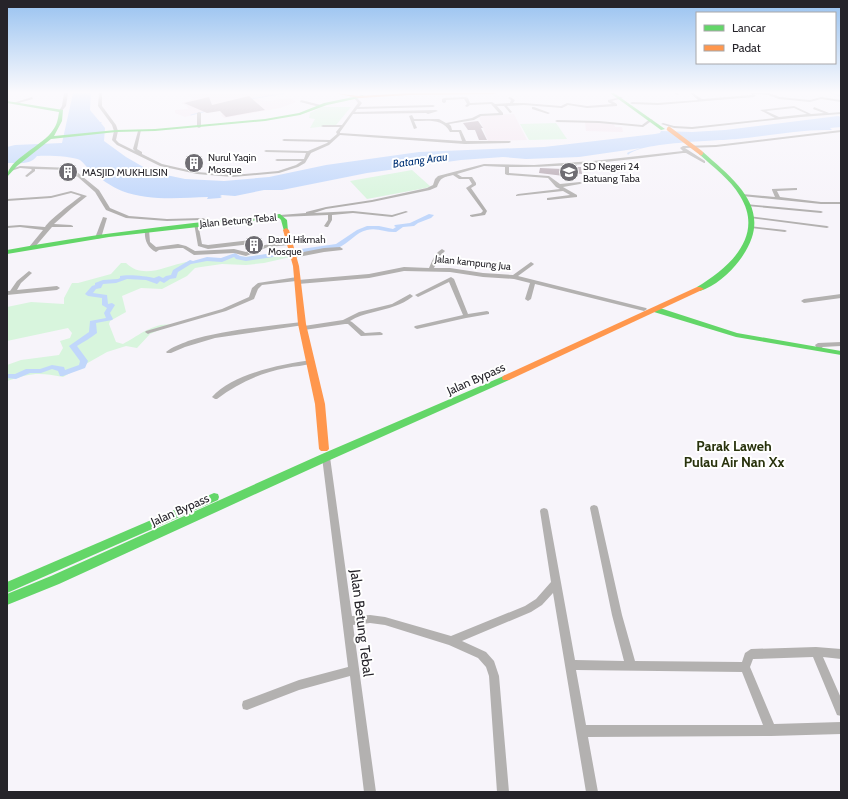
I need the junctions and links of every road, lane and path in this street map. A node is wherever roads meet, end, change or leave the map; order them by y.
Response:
1 (55, 130) edge
2 (151, 130) edge
3 (339, 130) edge
4 (450, 130) edge
5 (669, 130) edge
6 (140, 131) junction
7 (841, 131) edge
8 (113, 132) junction
9 (339, 134) junction
10 (48, 140) junction
11 (284, 140) dead end
12 (331, 141) junction
13 (465, 142) junction
14 (509, 142) dead end
15 (266, 151) dead end
16 (309, 152) junction
17 (696, 155) junction
18 (277, 160) dead end
19 (304, 160) junction
20 (161, 165) junction
21 (507, 165) junction
22 (32, 167) junction
23 (11, 171) edge
24 (454, 174) junction
25 (28, 176) dead end
26 (580, 183) dead end
27 (558, 186) junction
28 (795, 189) dead end
29 (564, 190) junction
30 (97, 192) junction
31 (518, 195) dead end
32 (85, 196) junction
33 (778, 198) junction
34 (549, 199) dead end
35 (7, 200) edge
36 (743, 200) junction
37 (841, 203) edge
38 (406, 212) dead end
39 (821, 212) dead end
40 (308, 213) junction
41 (330, 213) junction
42 (280, 216) junction
43 (472, 216) dead end
44 (750, 217) junction
45 (105, 218) dead end
46 (209, 222) junction
47 (196, 224) junction
48 (71, 226) dead end
49 (326, 226) dead end
50 (7, 227) edge
51 (48, 227) junction
52 (751, 227) junction
53 (827, 227) dead end
54 (147, 230) junction
55 (785, 231) dead end
56 (98, 238) junction
57 (251, 242) dead end
58 (32, 246) junction
59 (340, 249) dead end
60 (739, 250) junction
61 (442, 251) dead end
62 (7, 252) edge
63 (292, 252) junction
64 (531, 264) dead end
65 (431, 268) junction
66 (450, 270) junction
67 (30, 273) dead end
68 (514, 277) junction
69 (451, 279) junction
70 (298, 281) junction
71 (533, 282) junction
72 (57, 288) dead end
73 (10, 293) edge
74 (418, 295) dead end
75 (410, 296) dead end
76 (841, 296) edge
77 (528, 299) dead end
78 (804, 301) dead end
79 (644, 309) junction
80 (657, 310) junction
81 (487, 313) dead end
82 (466, 316) junction
83 (345, 322) junction
84 (303, 326) junction
85 (417, 326) dead end
86 (148, 332) dead end
87 (380, 334) dead end
88 (841, 344) edge
89 (820, 349) junction
90 (169, 352) dead end
91 (841, 352) edge
92 (311, 362) junction
93 (503, 370) junction
94 (511, 376) junction
95 (215, 397) dead end
96 (325, 453) junction
97 (292, 462) dead end
98 (224, 492) dead end
99 (594, 508) dead end
100 (544, 511) dead end
101 (52, 568) junction
102 (55, 580) junction
103 (557, 582) junction
104 (7, 588) edge
105 (7, 600) edge
106 (348, 621) junction
107 (451, 641) junction
108 (816, 652) junction
109 (841, 654) edge
110 (570, 665) junction
111 (631, 666) junction
112 (745, 667) junction
113 (354, 670) junction
114 (247, 705) dead end
115 (841, 711) edge
116 (841, 728) edge
117 (771, 730) junction
118 (581, 731) junction
119 (370, 792) edge
120 (503, 792) edge
121 (592, 792) edge

1 - 10 main road
2 - 6 main road
3 - 9 street
4 - 13 street
5 - 17 main road, Jalan Bypass
6 - 8 main road
6 - 20 street
7 - 17 street
8 - 10 main road
8 - 20 street
9 - 12 street
9 - 13 street
10 - 23 main road
11 - 12 street
12 - 16 street
13 - 14 street
15 - 16 street
16 - 19 street
17 - 21 street
17 - 36 main road, Jalan Bypass
18 - 19 street
19 - 20 street
21 - 24 street
21 - 27 street
22 - 23 street
22 - 25 street
22 - 30 street
24 - 40 street
24 - 43 street
26 - 27 street
27 - 29 street
28 - 33 street
29 - 31 street
29 - 34 street
30 - 32 street
30 - 46 street
32 - 35 street
32 - 51 street
33 - 36 street
33 - 37 street
36 - 39 street
36 - 44 main road, Jalan Bypass
36 - 60 main road, Jalan Bypass
38 - 41 street
40 - 41 street
40 - 42 street
41 - 49 street
42 - 46 main road, Jalan Betung Tebal
42 - 63 main road, Jalan Betung Tebal
44 - 52 main road, Jalan Bypass
44 - 53 street
45 - 56 street
46 - 47 main road, Jalan Betung Tebal
47 - 54 main road, Jalan Betung Tebal
47 - 57 street
48 - 51 street
50 - 51 street
51 - 58 street
52 - 55 street
52 - 60 main road, Jalan Bypass
54 - 56 main road, Jalan Betung Tebal
54 - 63 street
56 - 58 main road, Jalan Betung Tebal
58 - 62 main road, Jalan Betung Tebal
59 - 63 street
60 - 79 main road, Jalan Bypass
60 - 80 main road, Jalan Bypass
61 - 65 street
63 - 70 main road, Jalan Betung Tebal
64 - 68 street
65 - 66 street, Jalan kampung Jua
65 - 70 street, Jalan kampung Jua
66 - 68 street, Jalan kampung Jua
66 - 69 street
67 - 73 street
68 - 71 street, Jalan kampung Jua
69 - 74 street
69 - 82 street
70 - 84 main road, Jalan Betung Tebal
70 - 86 street, Jalan kampung Jua
71 - 77 street
71 - 79 street, Jalan kampung Jua
72 - 73 street
75 - 83 street
76 - 78 street
79 - 93 main road, Jalan Bypass
80 - 89 main road
80 - 94 main road, Jalan Bypass
81 - 82 street
82 - 85 street
83 - 84 street
83 - 87 street
84 - 90 street
84 - 92 main road, Jalan Betung Tebal
88 - 89 street
89 - 91 main road
92 - 95 street
92 - 96 main road, Jalan Betung Tebal
93 - 94 main road
93 - 96 main road, Jalan Bypass
94 - 96 main road, Jalan Bypass
96 - 97 main road, Jalan Bypass
96 - 102 main road, Jalan Bypass
96 - 106 street, Jalan Betung Tebal
98 - 101 main road, Jalan Bypass
99 - 111 street
100 - 103 street
101 - 102 main road
101 - 104 main road, Jalan Bypass
102 - 105 main road, Jalan Bypass
103 - 107 street
103 - 110 street
106 - 107 street
106 - 113 street, Jalan Betung Tebal
107 - 120 street
108 - 109 street
108 - 112 street
108 - 115 street
110 - 111 street
110 - 118 street
111 - 112 street
112 - 117 street
113 - 114 street
113 - 119 street, Jalan Betung Tebal
116 - 117 street
117 - 118 street
118 - 121 street

